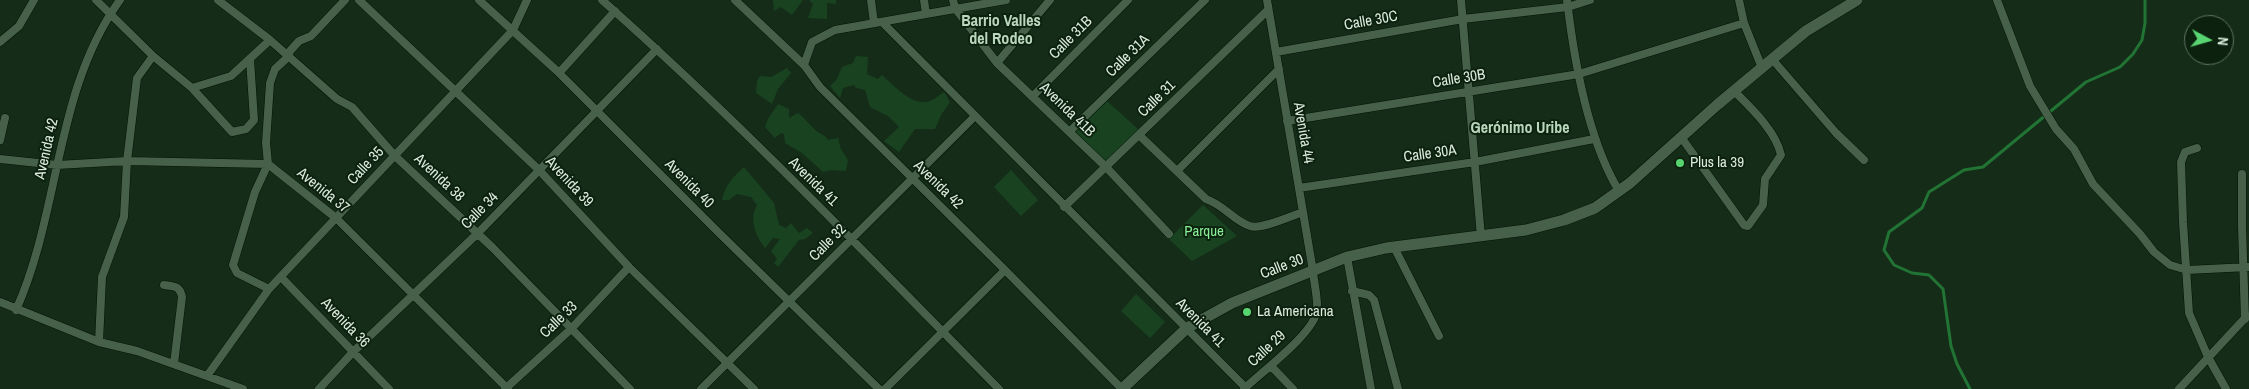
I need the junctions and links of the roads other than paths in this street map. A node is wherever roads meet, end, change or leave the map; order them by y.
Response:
1 (34, 0) edge
2 (96, 0) edge
3 (120, 0) edge
4 (218, 0) edge
5 (346, 0) edge
6 (358, 0) edge
7 (479, 0) edge
8 (528, 0) edge
9 (602, 0) edge
10 (735, 0) edge
11 (870, 0) edge
12 (924, 0) edge
13 (1002, 0) edge
14 (1006, 0) edge
15 (1050, 0) edge
16 (1128, 0) edge
17 (1205, 0) edge
18 (1267, 0) edge
19 (1461, 0) edge
20 (1590, 0) edge
21 (1739, 0) edge
22 (1857, 0) edge
23 (1998, 0) edge
24 (1567, 3) edge
25 (954, 4) edge
26 (1268, 10) junction
27 (615, 12) junction
28 (111, 13) junction
29 (926, 14) junction
30 (1463, 19) junction
31 (878, 23) junction
32 (1744, 23) junction
33 (513, 30) junction
34 (270, 40) junction
35 (0, 42) edge
36 (657, 49) junction
37 (1276, 52) junction
38 (153, 56) junction
39 (288, 57) junction
40 (250, 59) junction
41 (1772, 59) junction
42 (997, 63) junction
43 (804, 65) junction
44 (1762, 68) junction
45 (1278, 69) junction
46 (559, 73) junction
47 (1580, 74) junction
48 (192, 88) junction
49 (1734, 90) junction
50 (454, 91) junction
51 (1469, 92) junction
52 (1033, 96) junction
53 (596, 111) junction
54 (975, 116) junction
55 (5, 118) dead end
56 (1287, 120) junction
57 (1070, 131) junction
58 (1139, 135) junction
59 (1681, 138) junction
60 (1594, 139) junction
61 (0, 140) edge
62 (2197, 148) dead end
63 (394, 155) junction
64 (0, 159) edge
65 (1864, 160) dead end
66 (127, 161) junction
67 (1475, 162) junction
68 (268, 164) junction
69 (57, 165) junction
70 (1106, 167) junction
71 (539, 170) junction
72 (1178, 172) junction
73 (2242, 174) dead end
74 (912, 179) junction
75 (1299, 188) junction
76 (1619, 191) junction
77 (1064, 207) junction
78 (1303, 212) junction
79 (336, 218) junction
80 (478, 233) junction
81 (1169, 234) dead end
82 (1481, 237) junction
83 (852, 239) junction
84 (1394, 247) junction
85 (1347, 257) junction
86 (629, 267) junction
87 (2246, 267) edge
88 (1005, 270) junction
89 (2187, 270) junction
90 (1313, 272) junction
91 (280, 277) junction
92 (164, 285) dead end
93 (269, 289) junction
94 (1352, 291) junction
95 (413, 294) junction
96 (790, 300) junction
97 (0, 302) edge
98 (16, 310) junction
99 (2247, 316) edge
100 (571, 328) junction
101 (1187, 328) junction
102 (943, 331) junction
103 (1439, 336) dead end
104 (99, 342) junction
105 (353, 352) junction
106 (2208, 357) junction
107 (727, 362) junction
108 (174, 364) junction
109 (1271, 366) junction
110 (206, 376) junction
111 (506, 388) edge
112 (1245, 388) edge
113 (243, 389) edge
114 (319, 389) edge
115 (389, 389) edge
116 (630, 389) edge
117 (701, 389) edge
118 (754, 389) edge
119 (879, 389) edge
120 (885, 389) edge
121 (999, 389) edge
122 (1122, 389) edge
123 (1293, 389) edge
124 (1371, 389) edge
125 (1398, 389) edge
126 (2179, 389) edge
127 (2226, 389) edge

1 - 35 street
2 - 28 street
3 - 28 street, Avenida 42
4 - 34 street, Avenida 38
5 - 39 street
6 - 50 street, Avenida 39
7 - 33 street, Avenida 40
8 - 33 street, Calle 35
9 - 27 street, Avenida 41
10 - 43 street, Avenida 42
11 - 31 street
12 - 29 street
13 - 14 street
13 - 25 street
15 - 42 street
16 - 52 street, Calle 31B
17 - 57 street, Calle 31A
18 - 26 street, Avenida 44
19 - 30 street
20 - 24 street, Calle 30C
21 - 32 street
22 - 41 main road, Calle 30
23 - 89 street
24 - 30 street, Calle 30C
24 - 47 street
25 - 29 street
25 - 42 street, Avenida 41B
26 - 37 street, Avenida 44
26 - 58 street, Calle 31
27 - 36 street, Avenida 41
27 - 46 street
28 - 38 street
28 - 69 street, Avenida 42
29 - 31 street
30 - 37 street, Calle 30C
30 - 51 street
31 - 43 street
31 - 54 street, Avenida 41
32 - 44 street
32 - 47 street, Calle 30B
33 - 46 street, Avenida 40
33 - 50 street, Calle 35
34 - 39 street, Avenida 38
34 - 40 street
36 - 53 street, Calle 34
36 - 83 street, Avenida 41
37 - 45 street, Avenida 44
38 - 48 street
38 - 66 street
39 - 63 street, Avenida 38
39 - 68 street
40 - 48 street
40 - 48 street
41 - 44 main road, Calle 30
41 - 65 street
42 - 52 street, Avenida 41B
43 - 74 street, Avenida 42
44 - 49 main road, Calle 30
45 - 56 street, Avenida 44
45 - 72 street
46 - 53 street, Avenida 40
47 - 51 street, Calle 30B
47 - 60 street
49 - 59 main road, Calle 30
49 - 59 street
50 - 63 street, Calle 35
50 - 71 street, Avenida 39
51 - 56 street, Calle 30B
51 - 67 street
52 - 57 street, Avenida 41B
53 - 71 street, Calle 34
53 - 96 street, Avenida 40
54 - 74 street, Calle 32
54 - 77 street, Avenida 41
55 - 61 street
56 - 75 street, Avenida 44
57 - 70 street, Avenida 41B
58 - 70 street, Calle 31
58 - 72 street
59 - 76 main road, Calle 30
60 - 67 street, Calle 30A
60 - 76 street
62 - 89 street
63 - 79 street, Calle 35
63 - 80 street, Avenida 38
64 - 69 street
66 - 68 street
66 - 69 street
66 - 104 street
67 - 75 street, Calle 30A
67 - 82 street
68 - 79 street, Avenida 37
68 - 93 street
69 - 98 street, Avenida 42
70 - 77 street, Calle 31
70 - 81 street, Avenida 41B
71 - 80 street, Calle 34
71 - 86 street, Avenida 39
72 - 78 street
73 - 87 street
74 - 83 street, Calle 32
74 - 88 street, Avenida 42
75 - 78 street, Avenida 44
76 - 82 main road, Calle 30
77 - 101 street, Avenida 41
78 - 90 street, Avenida 44
79 - 91 street, Calle 35
79 - 95 street, Avenida 37
80 - 95 street, Calle 34
80 - 100 street, Avenida 38
82 - 84 main road, Calle 30
83 - 96 street, Calle 32
83 - 102 street, Avenida 41
84 - 85 main road, Calle 30
84 - 103 street
85 - 90 main road, Calle 30
85 - 94 street
86 - 100 street, Calle 33
86 - 107 street, Avenida 39
87 - 89 street
87 - 99 street
88 - 102 street
88 - 122 street, Avenida 42
89 - 106 street
90 - 101 main road, Calle 30
90 - 109 street, Calle 29
91 - 93 street, Calle 35
91 - 105 street, Avenida 36
92 - 108 street
93 - 110 street, Calle 35
94 - 124 street
94 - 125 street
95 - 105 street, Calle 34
95 - 111 street, Avenida 37
96 - 107 street, Calle 32
96 - 119 street, Avenida 40
97 - 98 street
98 - 104 street
99 - 106 street
100 - 111 street, Calle 33
100 - 116 street, Avenida 38
101 - 112 street, Avenida 41
101 - 122 main road, Calle 30
102 - 120 street
102 - 121 street, Avenida 41
104 - 108 street
105 - 114 street, Calle 34
105 - 115 street, Avenida 36
106 - 126 street
106 - 127 street
107 - 117 street, Calle 32
107 - 118 street, Avenida 39
108 - 110 street
109 - 112 street, Calle 29
109 - 123 street
110 - 113 street

